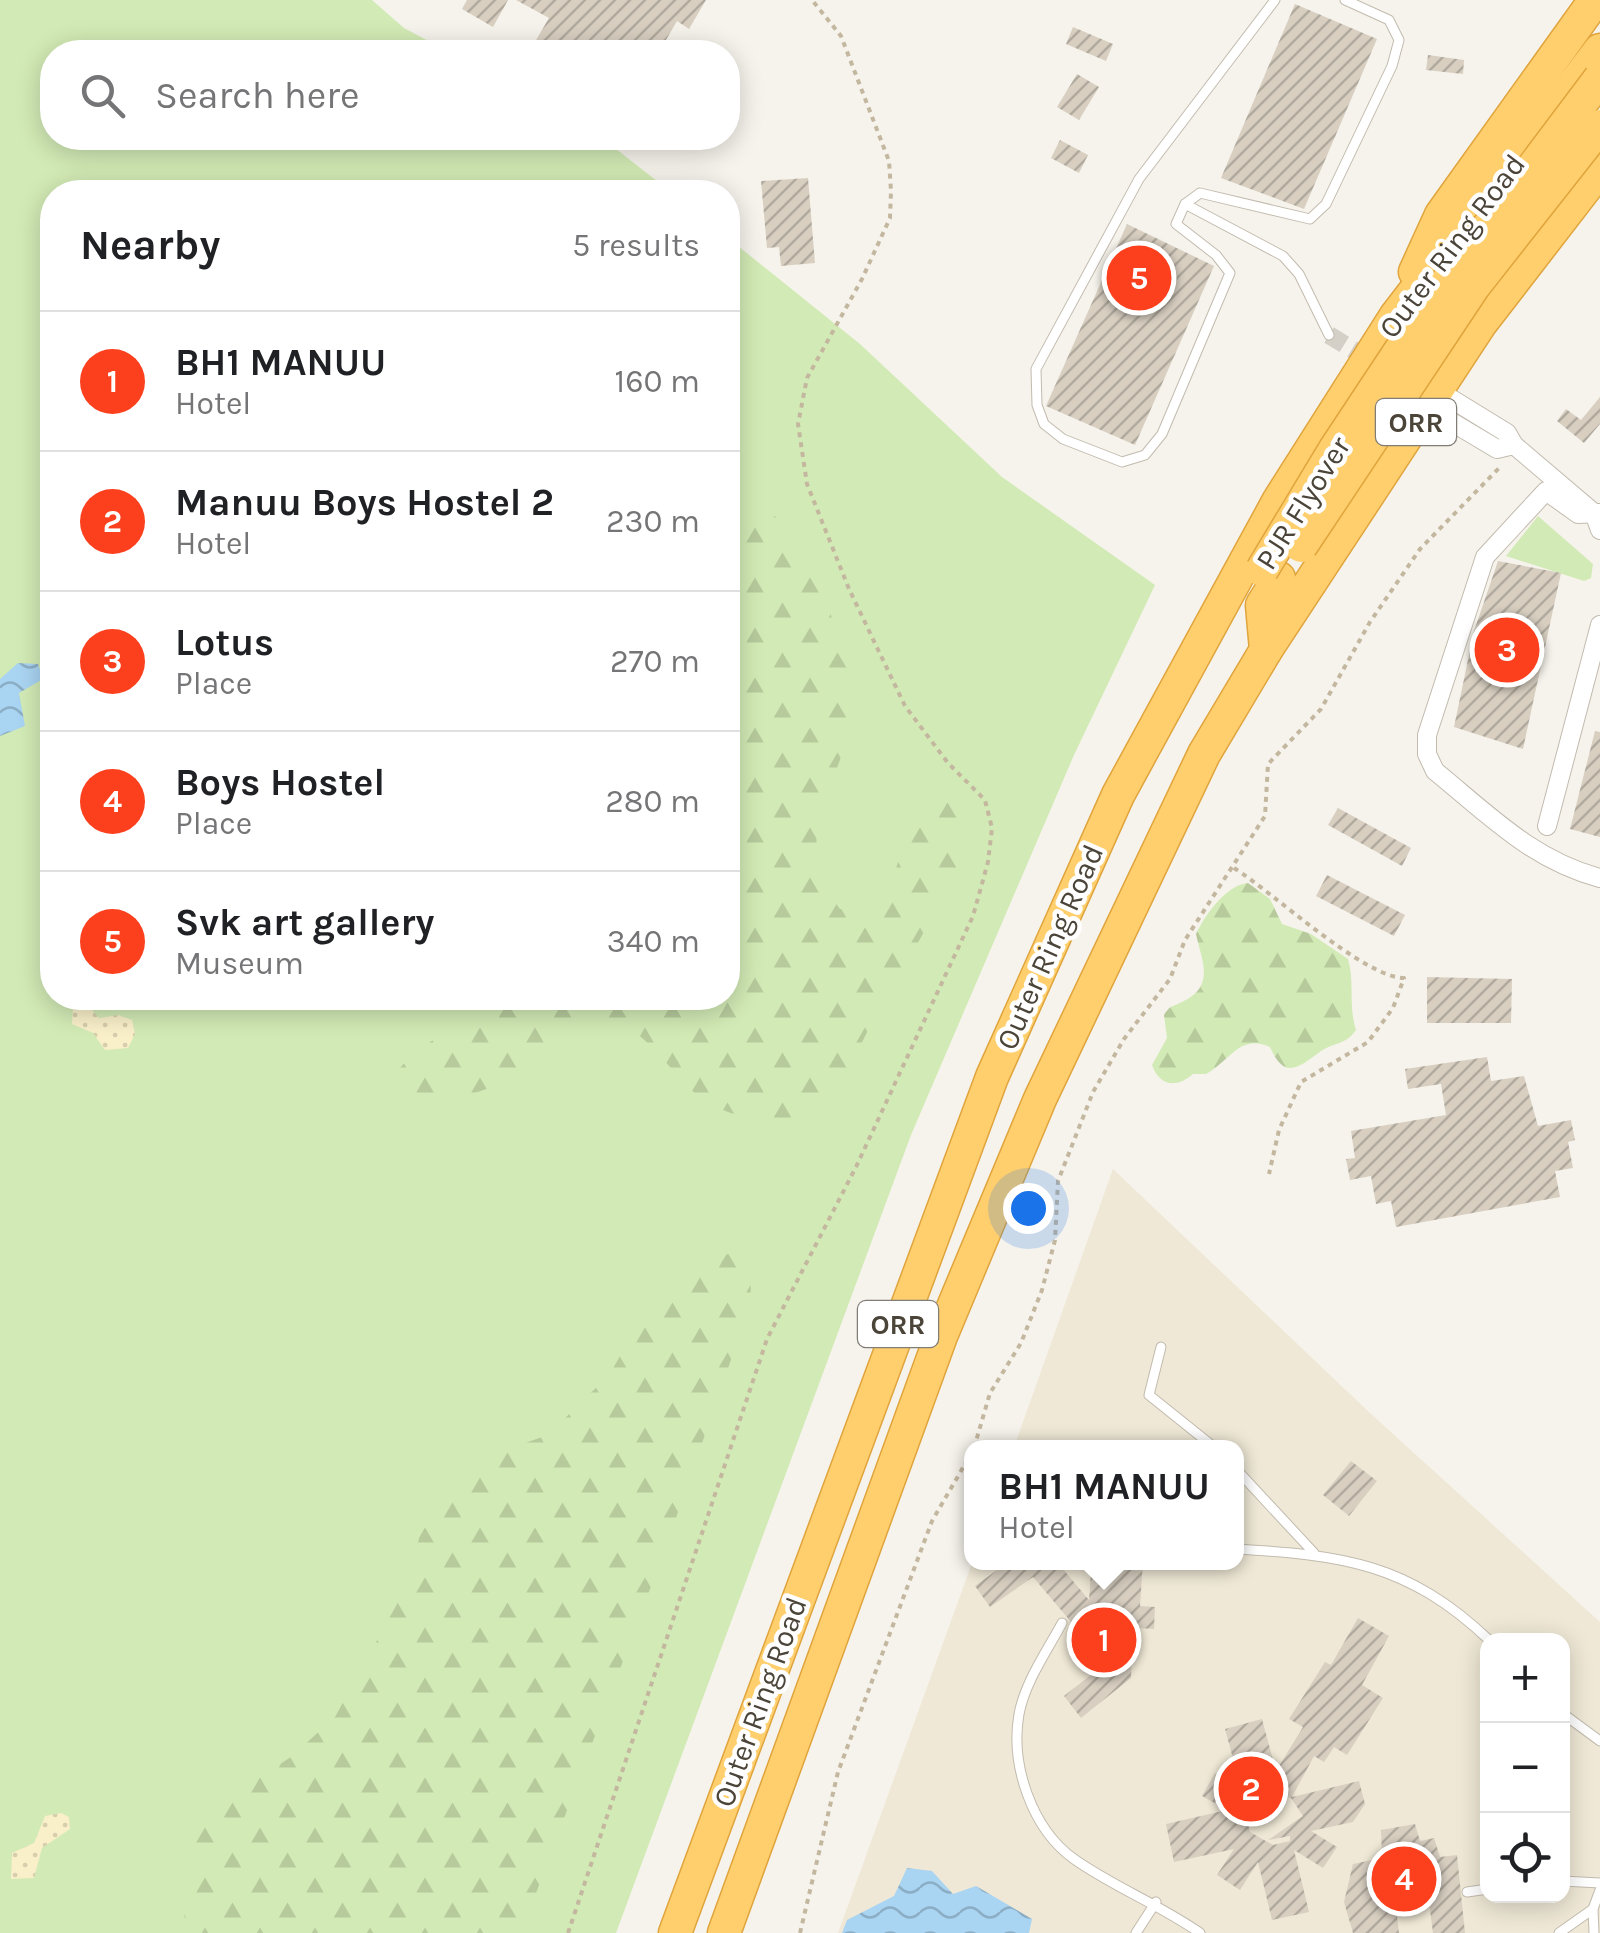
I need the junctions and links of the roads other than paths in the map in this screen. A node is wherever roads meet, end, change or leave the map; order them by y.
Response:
1 (1275, 0) edge
2 (1345, 0) edge
3 (1595, 0) edge
4 (1600, 50) edge
5 (1600, 78) edge
6 (1600, 126) edge
7 (1600, 169) edge
8 (1185, 204) junction
9 (1395, 317) junction
10 (1329, 335) tunnel mouth
11 (1514, 445) road end
12 (1598, 519) edge
13 (1270, 574) junction
14 (1600, 625) edge
15 (1199, 642) junction
16 (1266, 650) junction
17 (1547, 826) dead end
18 (1600, 878) edge
19 (1161, 1346) dead end
20 (1206, 1440) edge
21 (1244, 1478) edge
22 (1244, 1549) edge
23 (1314, 1553) junction
24 (1062, 1623) dead end
25 (1480, 1633) edge
26 (1570, 1719) edge
27 (1600, 1740) edge
28 (1570, 1882) edge
29 (1600, 1886) edge
30 (1480, 1890) edge
31 (1467, 1892) dead end
32 (1156, 1902) junction
33 (1592, 1909) junction
34 (675, 1933) edge
35 (724, 1933) edge
36 (1136, 1933) edge
37 (1200, 1933) edge
38 (1559, 1933) edge
39 (1594, 1933) edge

1 - 8 lane
2 - 8 lane
3 - 9 highway
4 - 9 highway, Outer Ring Road / ORR
5 - 13 highway, PJR Flyover, bridge
6 - 13 highway, PJR Flyover, bridge
7 - 16 highway, Outer Ring Road / ORR
8 - 10 lane
9 - 15 highway, Outer Ring Road / ORR
11 - 12 street
12 - 18 street
13 - 15 highway, PJR Flyover
13 - 16 highway, PJR Flyover
14 - 17 street
15 - 34 highway, Outer Ring Road / ORR
16 - 35 highway, Outer Ring Road / ORR
19 - 20 lane
21 - 23 lane
22 - 23 lane
23 - 25 lane
24 - 32 lane
26 - 27 lane
28 - 29 lane
29 - 33 lane
30 - 31 lane
32 - 36 lane
32 - 37 lane
33 - 38 lane
33 - 39 lane

